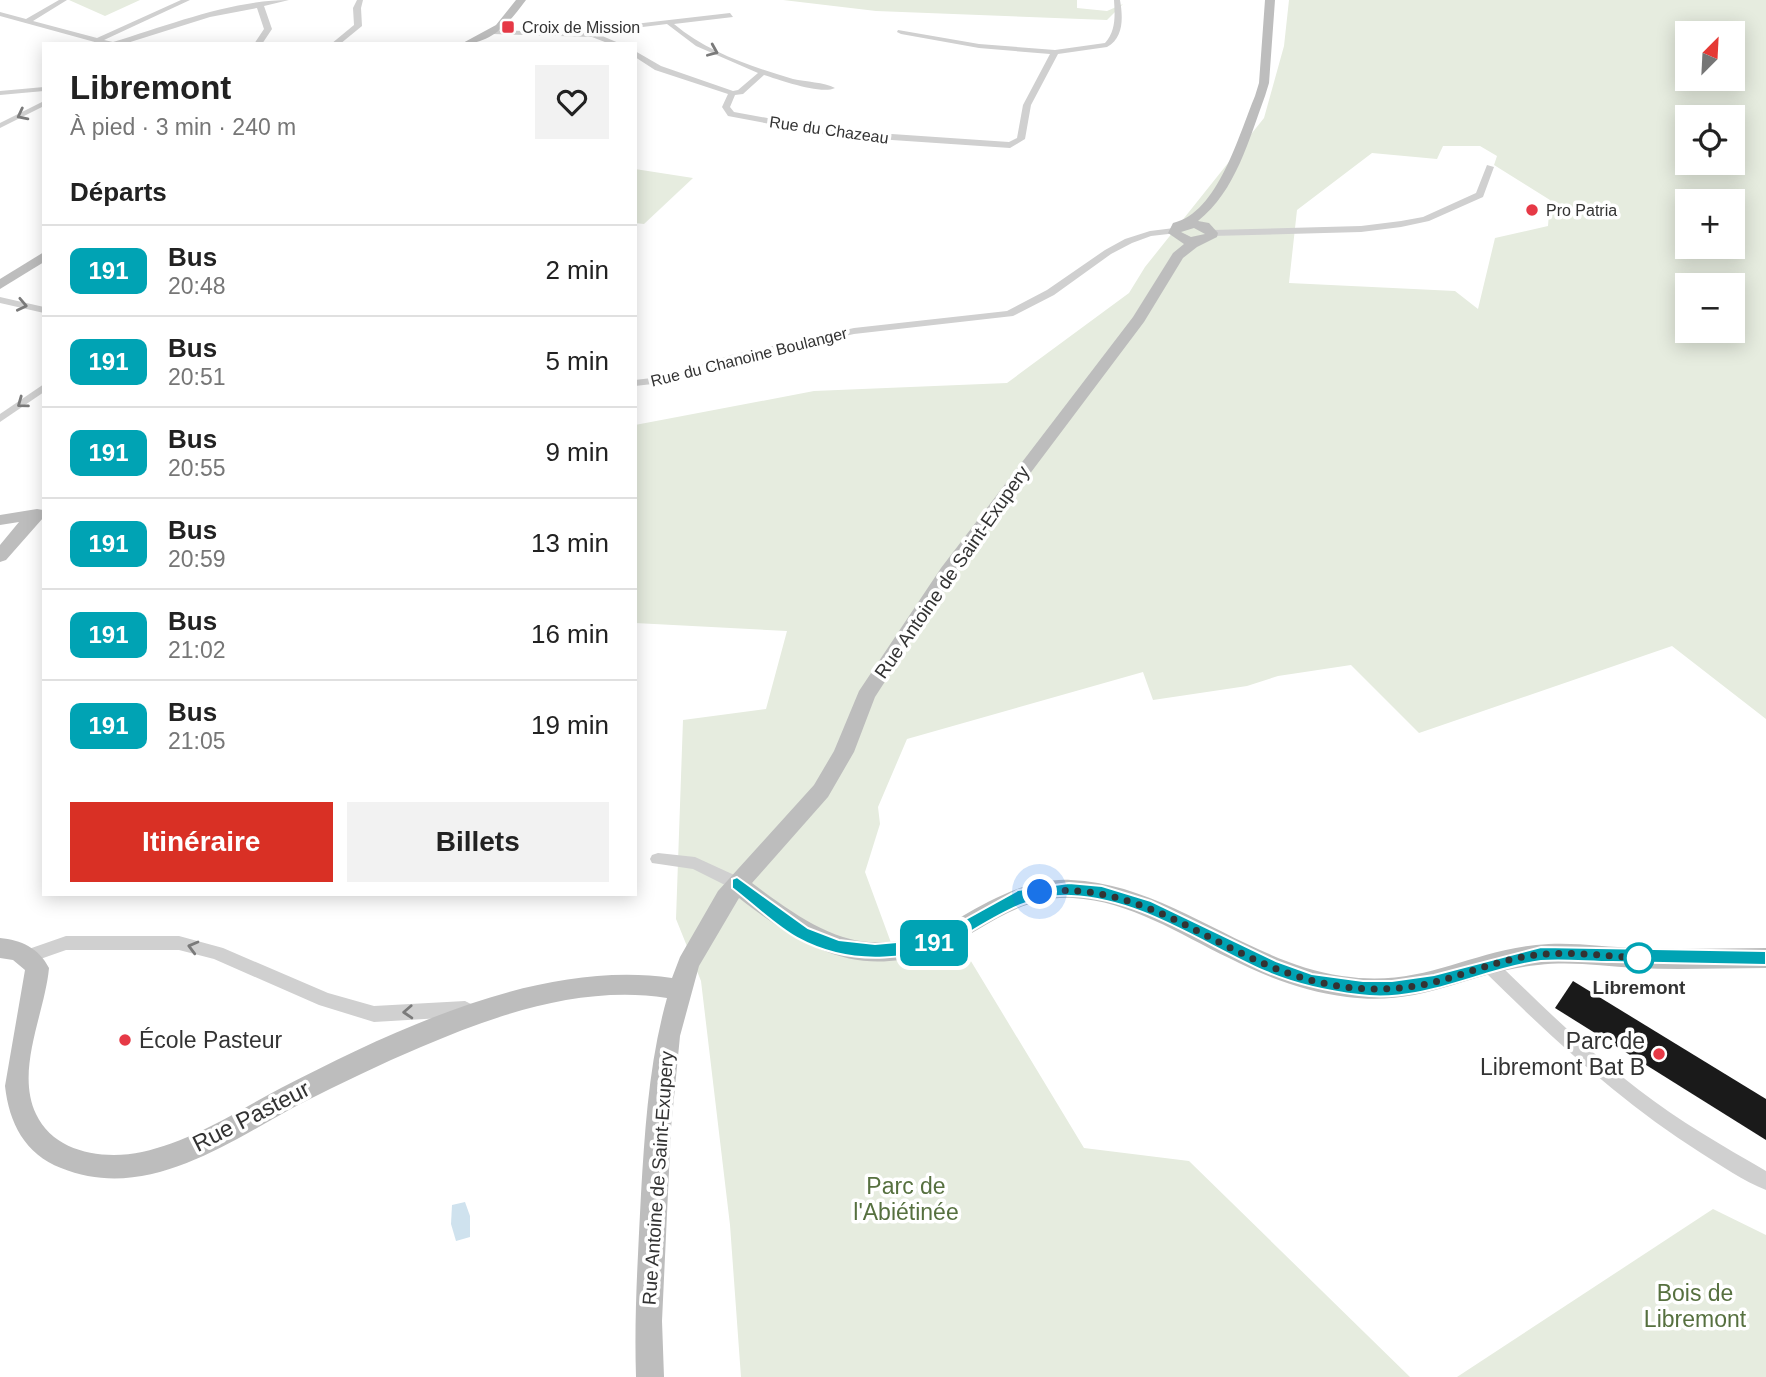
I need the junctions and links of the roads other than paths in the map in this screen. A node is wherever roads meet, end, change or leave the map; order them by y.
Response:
1 (64, 0) edge
2 (187, 0) edge
3 (286, 0) edge
4 (360, 0) edge
5 (521, 0) edge
6 (1117, 0) edge
7 (1270, 0) edge
8 (260, 5) junction
9 (0, 14) edge
10 (730, 15) dead end
11 (508, 20) junction
12 (27, 21) junction
13 (668, 22) junction
14 (132, 25) junction
15 (155, 30) junction
16 (492, 32) junction
17 (901, 32) dead end
18 (506, 34) junction
19 (593, 35) junction
20 (98, 40) junction
21 (106, 42) edge
22 (120, 42) edge
23 (259, 42) edge
24 (338, 42) edge
25 (470, 42) edge
26 (500, 42) edge
27 (612, 42) edge
28 (1055, 52) junction
29 (637, 53) edge
30 (763, 72) junction
31 (831, 88) dead end
32 (42, 89) edge
33 (0, 93) edge
34 (732, 93) junction
35 (42, 104) edge
36 (0, 126) edge
37 (1490, 167) dead end
38 (1206, 210) junction
39 (1188, 223) junction
40 (1208, 229) junction
41 (1176, 234) junction
42 (1200, 241) junction
43 (1178, 256) junction
44 (42, 257) edge
45 (0, 285) edge
46 (0, 300) edge
47 (42, 310) edge
48 (637, 383) edge
49 (42, 388) edge
50 (0, 419) edge
51 (38, 513) edge
52 (0, 520) edge
53 (0, 556) edge
54 (658, 859) dead end
55 (737, 884) junction
56 (0, 948) edge
57 (29, 957) junction
58 (1766, 958) edge
59 (1490, 966) junction
60 (679, 989) junction
61 (467, 1019) junction
62 (1766, 1181) edge
63 (650, 1377) edge

1 - 12 street
2 - 14 street
3 - 8 street
4 - 24 street
5 - 11 main road
6 - 28 street
7 - 38 main road
8 - 15 street
8 - 23 street
9 - 12 street
10 - 13 street
11 - 16 main road
11 - 18 main road
12 - 20 street
13 - 19 street
13 -> 30 street
14 - 15 street
14 - 20 street
15 - 22 street
16 - 18 street
16 - 25 main road
17 - 28 street
18 - 19 street
18 - 26 main road
19 - 27 street
20 - 21 street
28 - 34 street, Rue du Chazeau
29 - 34 street
30 - 31 street
30 - 34 street
32 - 33 street
35 -> 36 street
37 - 40 street
38 - 39 main road
38 - 40 main road
39 - 40 main road
39 - 41 main road
40 - 42 main road, Rue Antoine de Saint-Exupery
41 - 42 main road
41 - 43 main road, Rue Antoine de Saint-Exupery
41 - 48 street, Rue du Chanoine Boulanger
42 - 43 main road, Rue Antoine de Saint-Exupery
43 - 55 main road, Rue Antoine de Saint-Exupery
44 - 45 main road
46 -> 47 street
49 -> 50 street
51 - 52 main road
51 - 53 main road
54 - 55 street
55 - 59 main road
55 - 60 main road, Rue Antoine de Saint-Exupery
56 - 57 main road
61 -> 57 street
57 - 61 main road, Rue Pasteur
58 - 59 main road
59 - 62 street
60 - 61 main road, Rue Pasteur
60 - 63 main road, Rue Antoine de Saint-Exupery

